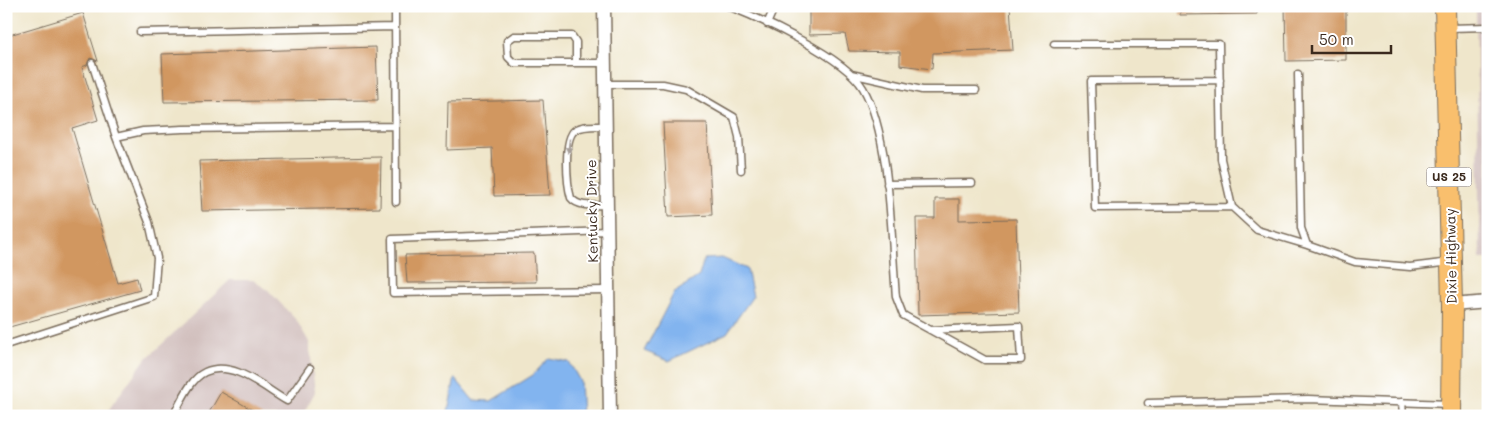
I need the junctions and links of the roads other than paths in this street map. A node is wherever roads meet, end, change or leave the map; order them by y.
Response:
1 (395, 6) edge
2 (604, 6) edge
3 (728, 6) edge
4 (776, 6) edge
5 (1444, 6) edge
6 (767, 24) junction
7 (395, 27) junction
8 (1488, 27) edge
9 (1445, 28) junction
10 (140, 32) dead end
11 (1054, 44) dead end
12 (92, 63) dead end
13 (576, 63) junction
14 (604, 63) junction
15 (849, 73) junction
16 (1298, 74) dead end
17 (1220, 80) junction
18 (605, 84) junction
19 (976, 90) dead end
20 (395, 126) junction
21 (605, 126) junction
22 (116, 137) junction
23 (741, 170) dead end
24 (972, 183) dead end
25 (887, 184) junction
26 (396, 202) dead end
27 (606, 205) junction
28 (1232, 207) junction
29 (607, 231) junction
30 (1307, 245) junction
31 (1451, 262) junction
32 (608, 290) junction
33 (1488, 302) edge
34 (1452, 305) junction
35 (930, 330) junction
36 (6, 345) edge
37 (310, 368) dead end
38 (1402, 402) junction
39 (1148, 403) dead end
40 (1451, 410) edge
41 (173, 416) edge
42 (610, 416) edge
43 (1402, 416) edge

1 - 7 lane
2 - 14 street, Kentucky Drive
3 - 6 lane
4 - 6 lane
5 - 9 main road, Dixie Highway / US 25
6 - 15 lane
7 - 10 lane
7 - 20 lane
8 - 9 lane
9 - 31 main road, Dixie Highway / US 25
11 - 17 lane
12 - 22 lane
13 - 13 lane
13 - 14 lane
14 - 18 street, Kentucky Drive
15 - 19 lane
15 - 25 lane
16 - 30 lane
17 - 28 lane
17 - 28 lane
18 - 21 street, Kentucky Drive
18 - 23 lane
20 - 22 lane
20 - 26 lane
21 - 27 street, Kentucky Drive
21 -> 27 lane
22 - 36 lane
24 - 25 lane
25 - 35 lane
27 - 29 street, Kentucky Drive
28 - 30 lane
29 - 32 street, Kentucky Drive
29 - 32 lane
30 - 31 lane
31 - 34 main road, Dixie Highway / US 25
32 - 42 street, Kentucky Drive
33 - 34 street
34 - 40 main road, Dixie Highway / US 25
35 - 35 lane
37 - 41 lane
38 - 39 lane
38 - 40 lane
38 - 43 lane

